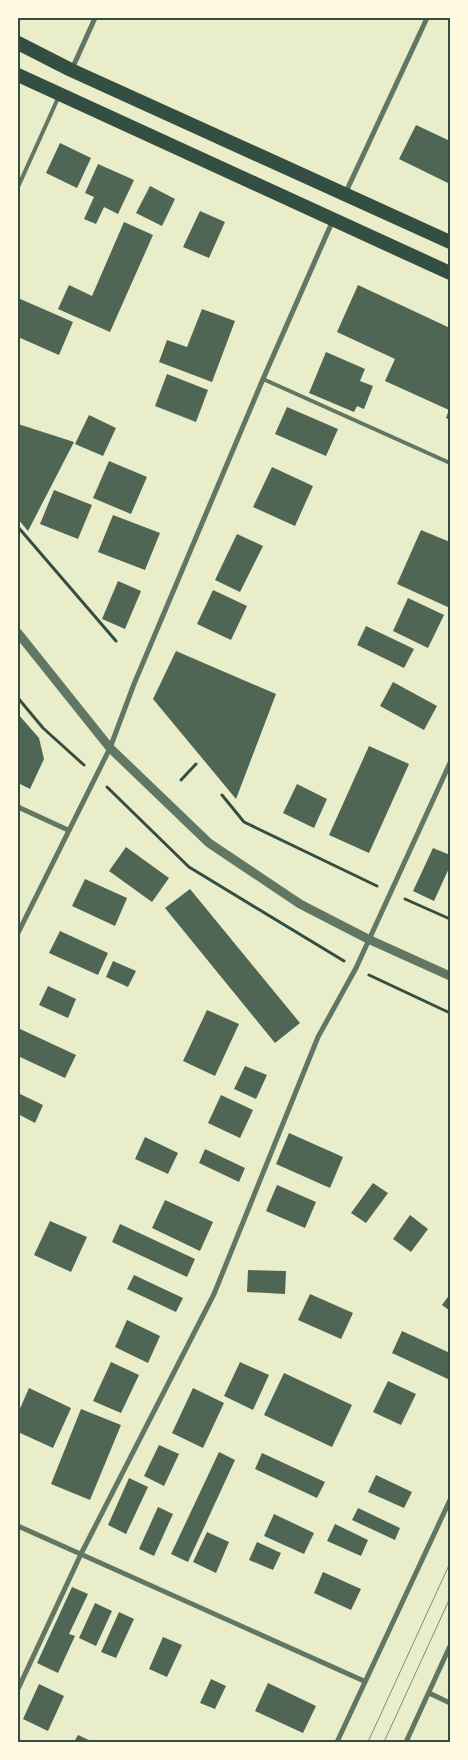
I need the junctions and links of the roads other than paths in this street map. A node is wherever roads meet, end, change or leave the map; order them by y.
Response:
1 (95, 18) edge
2 (427, 18) edge
3 (18, 43) edge
4 (71, 70) junction
5 (18, 75) edge
6 (60, 95) junction
7 (18, 187) edge
8 (345, 195) junction
9 (334, 220) junction
10 (450, 242) edge
11 (450, 272) edge
12 (263, 379) junction
13 (450, 463) edge
14 (18, 633) edge
15 (110, 748) junction
16 (450, 763) edge
17 (18, 808) edge
18 (68, 830) junction
19 (18, 932) edge
20 (368, 939) junction
21 (450, 976) edge
22 (450, 1500) edge
23 (18, 1526) edge
24 (81, 1554) junction
25 (450, 1646) edge
26 (364, 1681) junction
27 (18, 1689) edge
28 (429, 1693) junction
29 (450, 1703) edge
30 (337, 1742) edge
31 (406, 1742) edge

1 - 4 street
2 - 8 street
3 - 4 highway
4 - 8 highway
5 - 6 highway
6 - 7 lane
6 - 9 highway
8 - 10 highway
9 - 11 highway
9 - 12 street
12 - 13 lane
12 - 15 street
14 - 15 street
15 - 18 street
15 - 20 street
16 - 20 street
17 - 18 street
18 - 19 street
20 - 21 street
20 - 24 street
22 - 26 street
23 - 24 street
24 - 26 street
24 - 27 street
25 - 28 street
26 - 30 street
28 - 29 street
28 - 31 street

